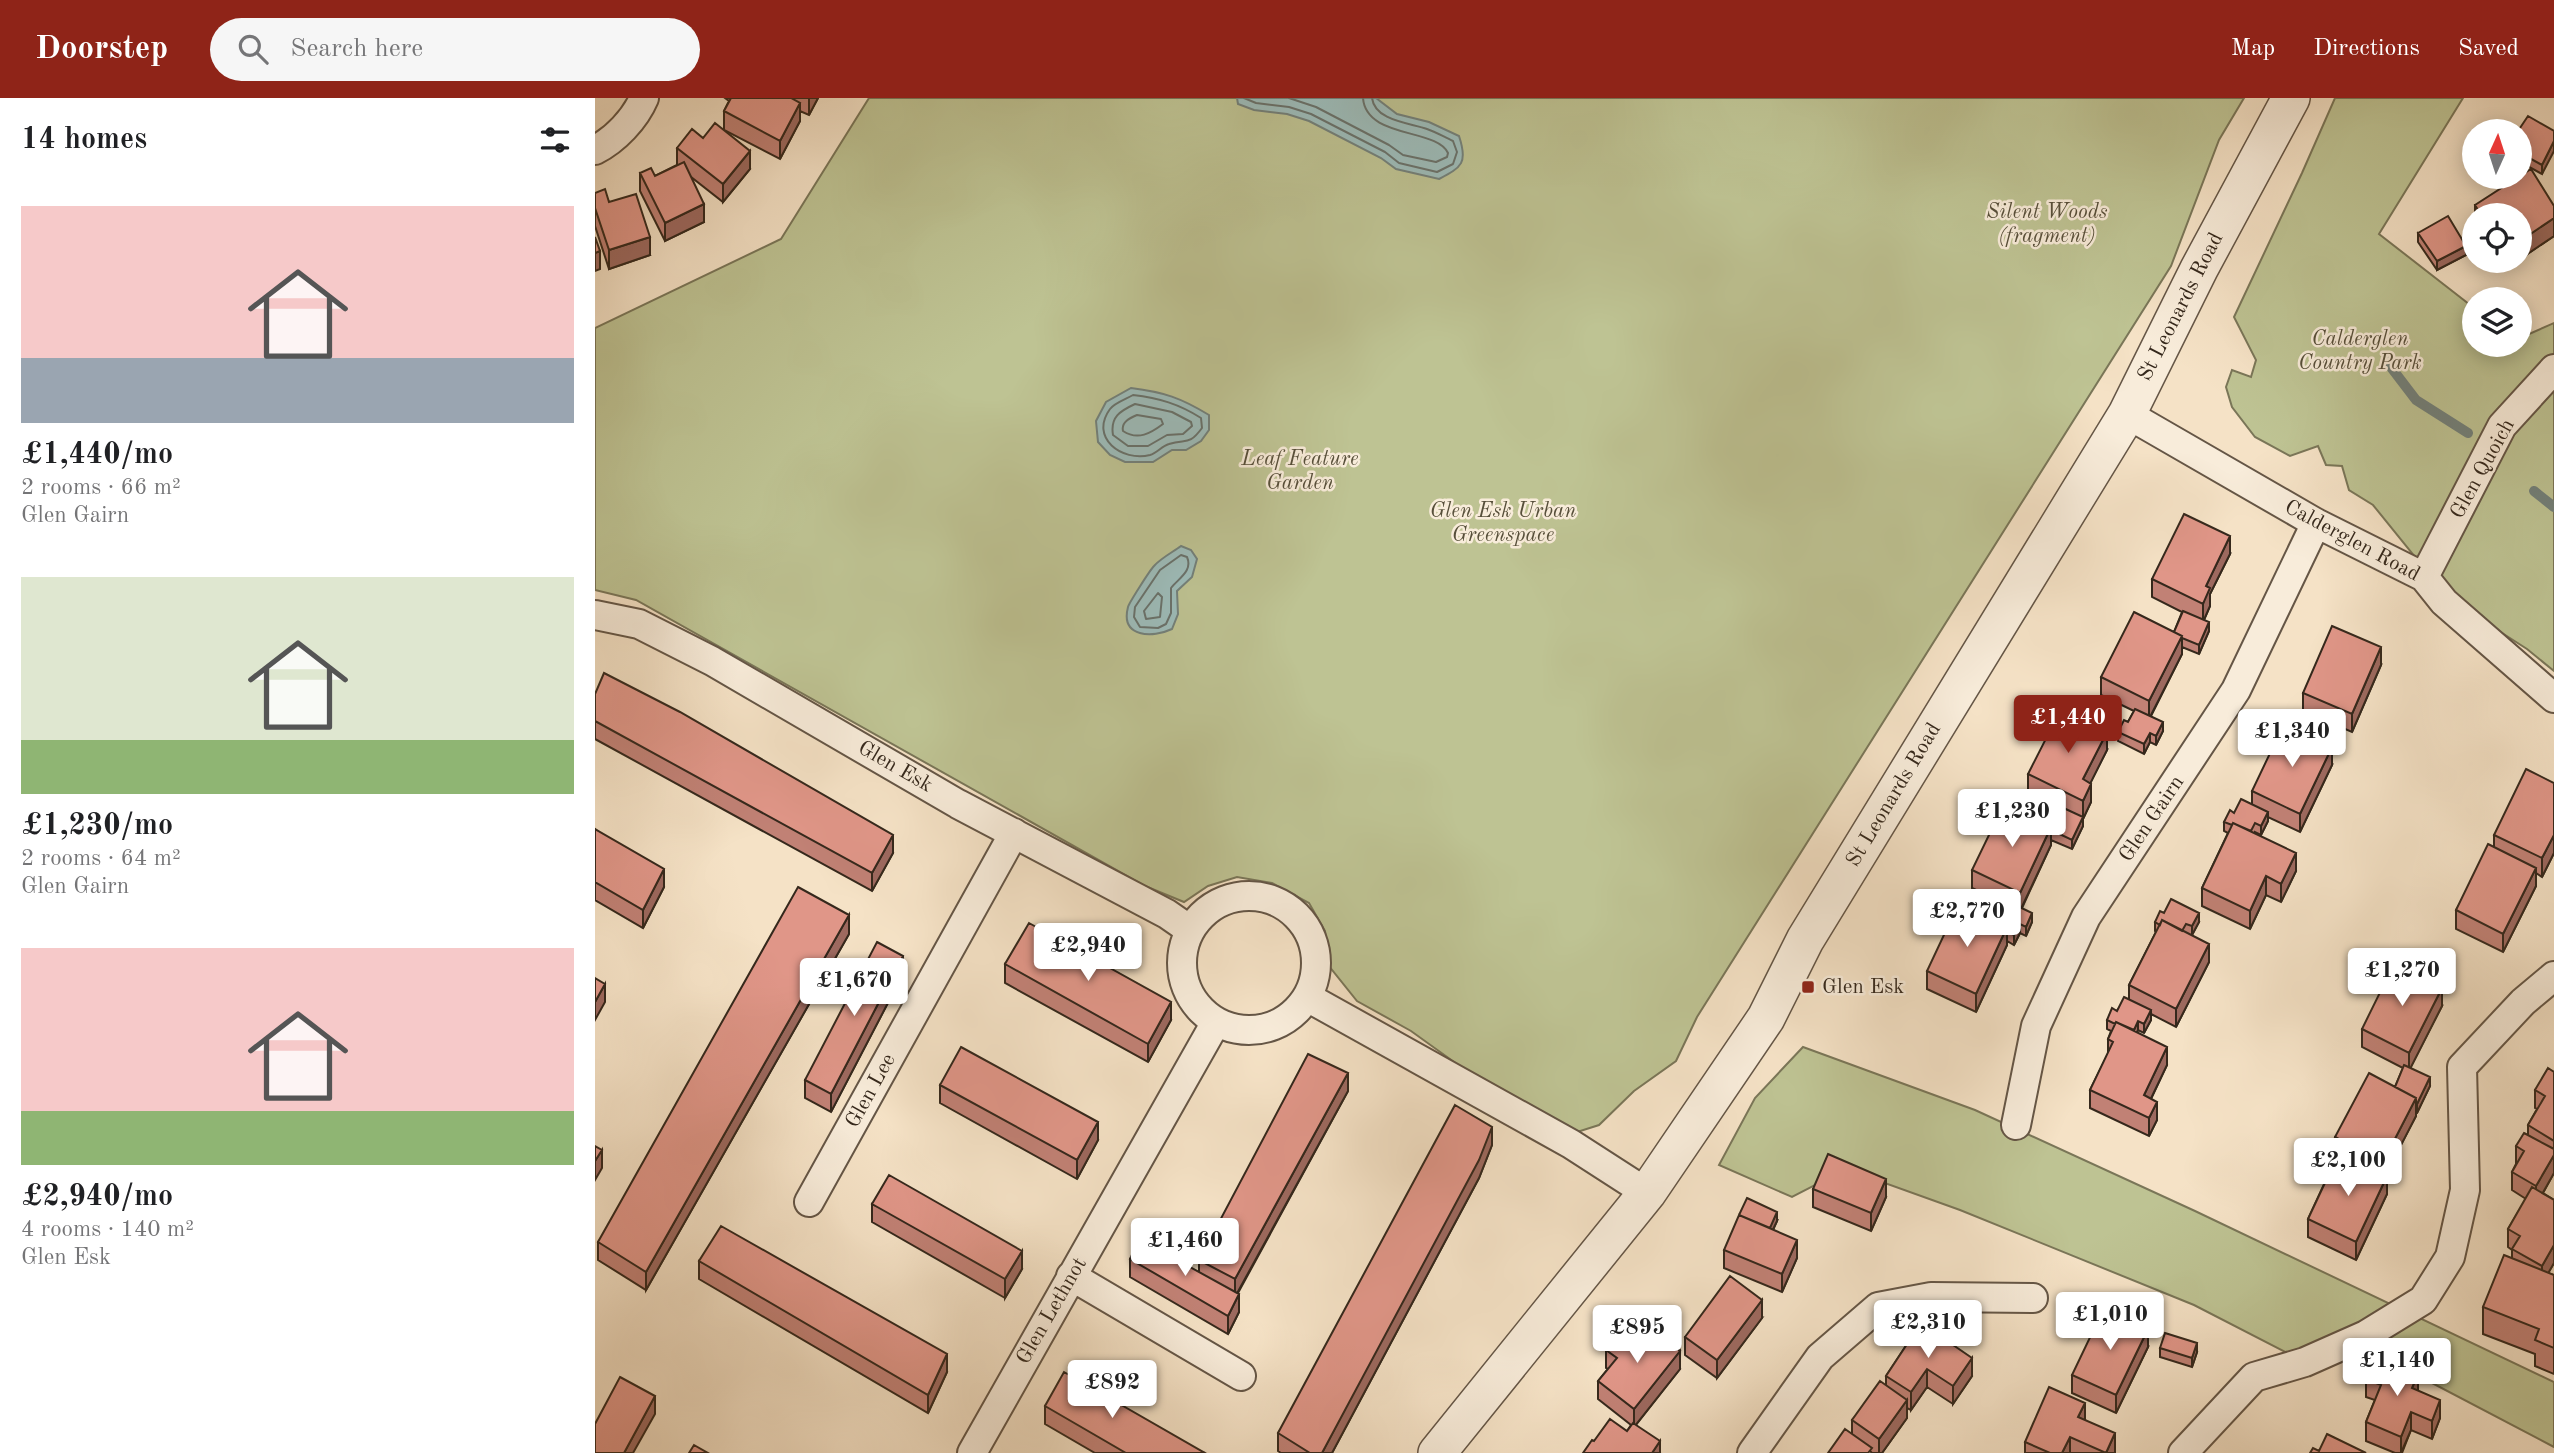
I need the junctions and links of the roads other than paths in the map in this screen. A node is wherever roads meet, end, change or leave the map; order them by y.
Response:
1 (644, 98) edge
2 (2291, 98) edge
3 (595, 150) edge
4 (2554, 369) edge
5 (2127, 414) junction
6 (2316, 523) junction
7 (2424, 577) junction
8 (595, 615) edge
9 (2554, 698) edge
10 (1014, 833) junction
11 (1190, 930) junction
12 (2554, 976) edge
13 (1307, 997) junction
14 (1216, 1022) junction
15 (2016, 1125) dead end
16 (1647, 1193) junction
17 (809, 1202) dead end
18 (1071, 1276) junction
19 (2033, 1298) dead end
20 (1241, 1376) dead end
21 (972, 1453) edge
22 (1437, 1453) edge
23 (1752, 1453) edge
24 (2183, 1453) edge

1 - 3 street
2 - 5 street, St Leonards Road
4 - 7 street, Glen Quoich
5 - 6 street, Calderglen Road
5 - 16 street, St Leonards Road
6 - 7 street, Calderglen Road
6 - 15 street, Glen Gairn
7 - 9 street, Calderglen Road
8 - 10 street, Glen Esk
10 - 11 street, Glen Esk
10 - 17 street, Glen Lee
11 - 13 street
11 - 14 street
12 - 24 street
13 - 14 street
13 - 16 street
14 - 18 street, Glen Lethnot
16 - 22 street, St Leonards Road
18 - 20 street
18 - 21 street, Glen Lethnot
19 - 23 street

